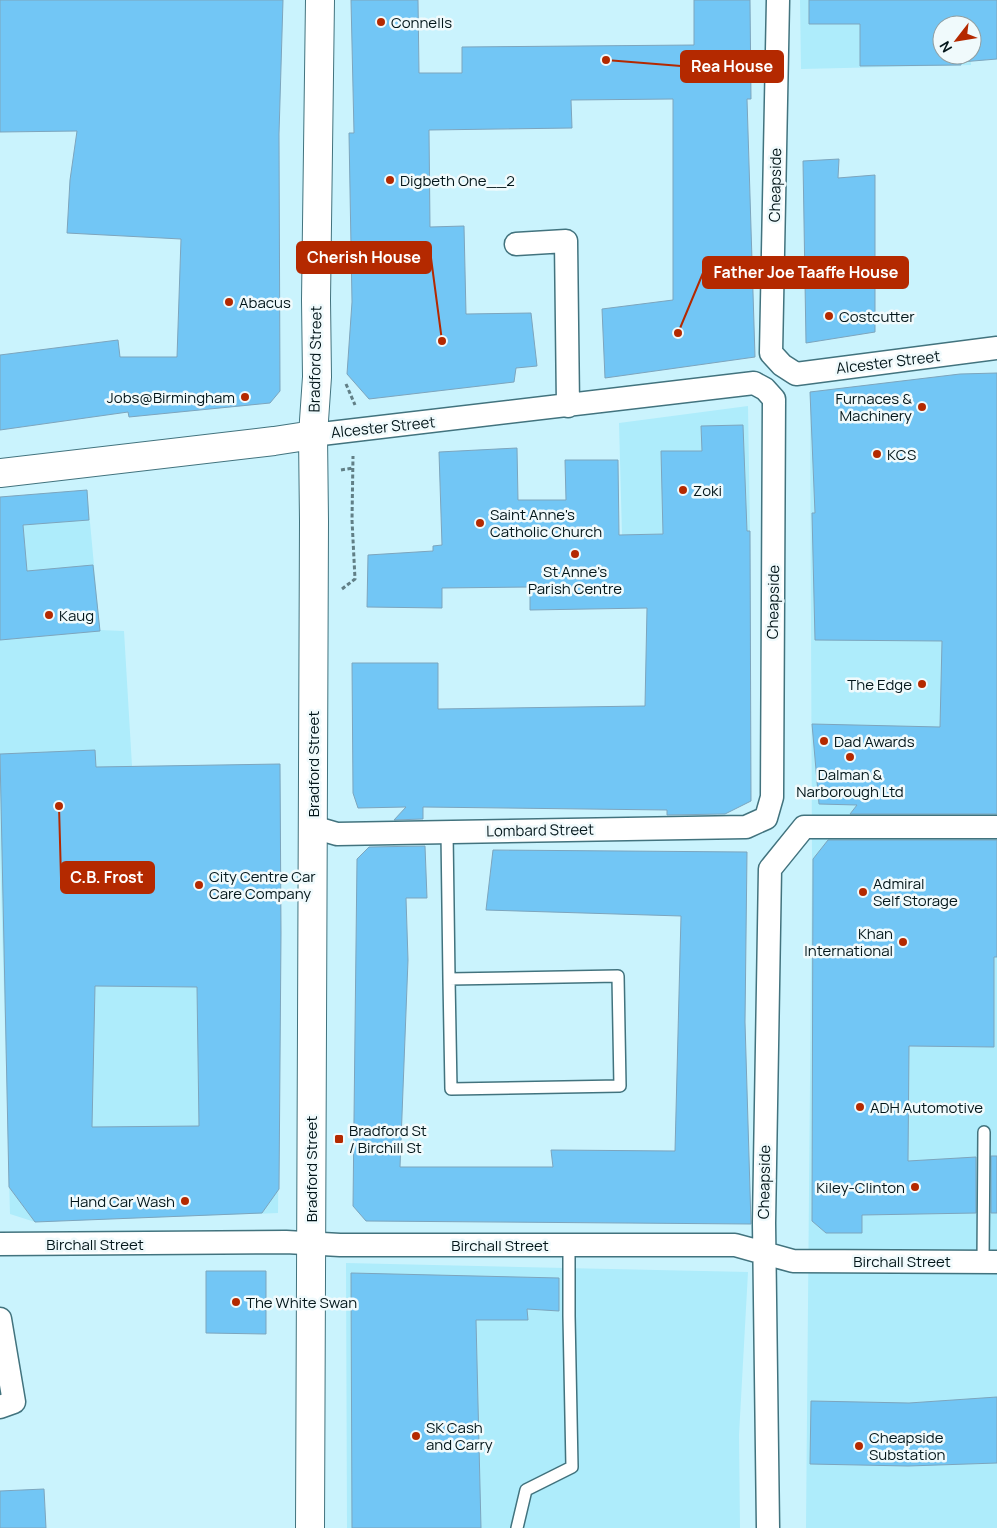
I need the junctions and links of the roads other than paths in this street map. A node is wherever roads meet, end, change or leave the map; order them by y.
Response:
1 (320, 0) edge
2 (778, 0) edge
3 (516, 244) dead end
4 (997, 348) edge
5 (782, 365) joint
6 (765, 389) joint
7 (568, 406) junction
8 (313, 435) junction
9 (0, 473) edge
10 (766, 818) joint
11 (313, 827) junction
12 (997, 827) edge
13 (447, 832) junction
14 (449, 979) junction
15 (984, 1132) dead end
16 (0, 1244) edge
17 (310, 1244) junction
18 (569, 1246) junction
19 (764, 1252) junction
20 (990, 1262) edge
21 (0, 1319) edge
22 (7, 1405) edge
23 (310, 1528) edge
24 (517, 1528) edge
25 (768, 1528) edge

1 - 8 street, Bradford Street
2 - 5 street, Cheapside
3 - 7 street
4 - 5 street, Alcester Street
6 - 7 street, Alcester Street
6 - 10 street, Cheapside
7 - 8 street, Alcester Street
8 - 9 street, Alcester Street
8 - 11 street, Bradford Street
10 - 13 street, Lombard Street
11 - 13 street, Lombard Street
11 - 17 street, Bradford Street
12 - 19 street, Cheapside
13 - 14 lane
14 - 14 lane
15 - 20 lane
16 - 17 street, Birchall Street
17 - 18 street, Birchall Street
17 - 23 street, Bradford Street
18 - 19 street, Birchall Street
18 - 24 lane
19 - 20 street, Birchall Street
19 - 25 street, Cheapside
21 - 22 street

